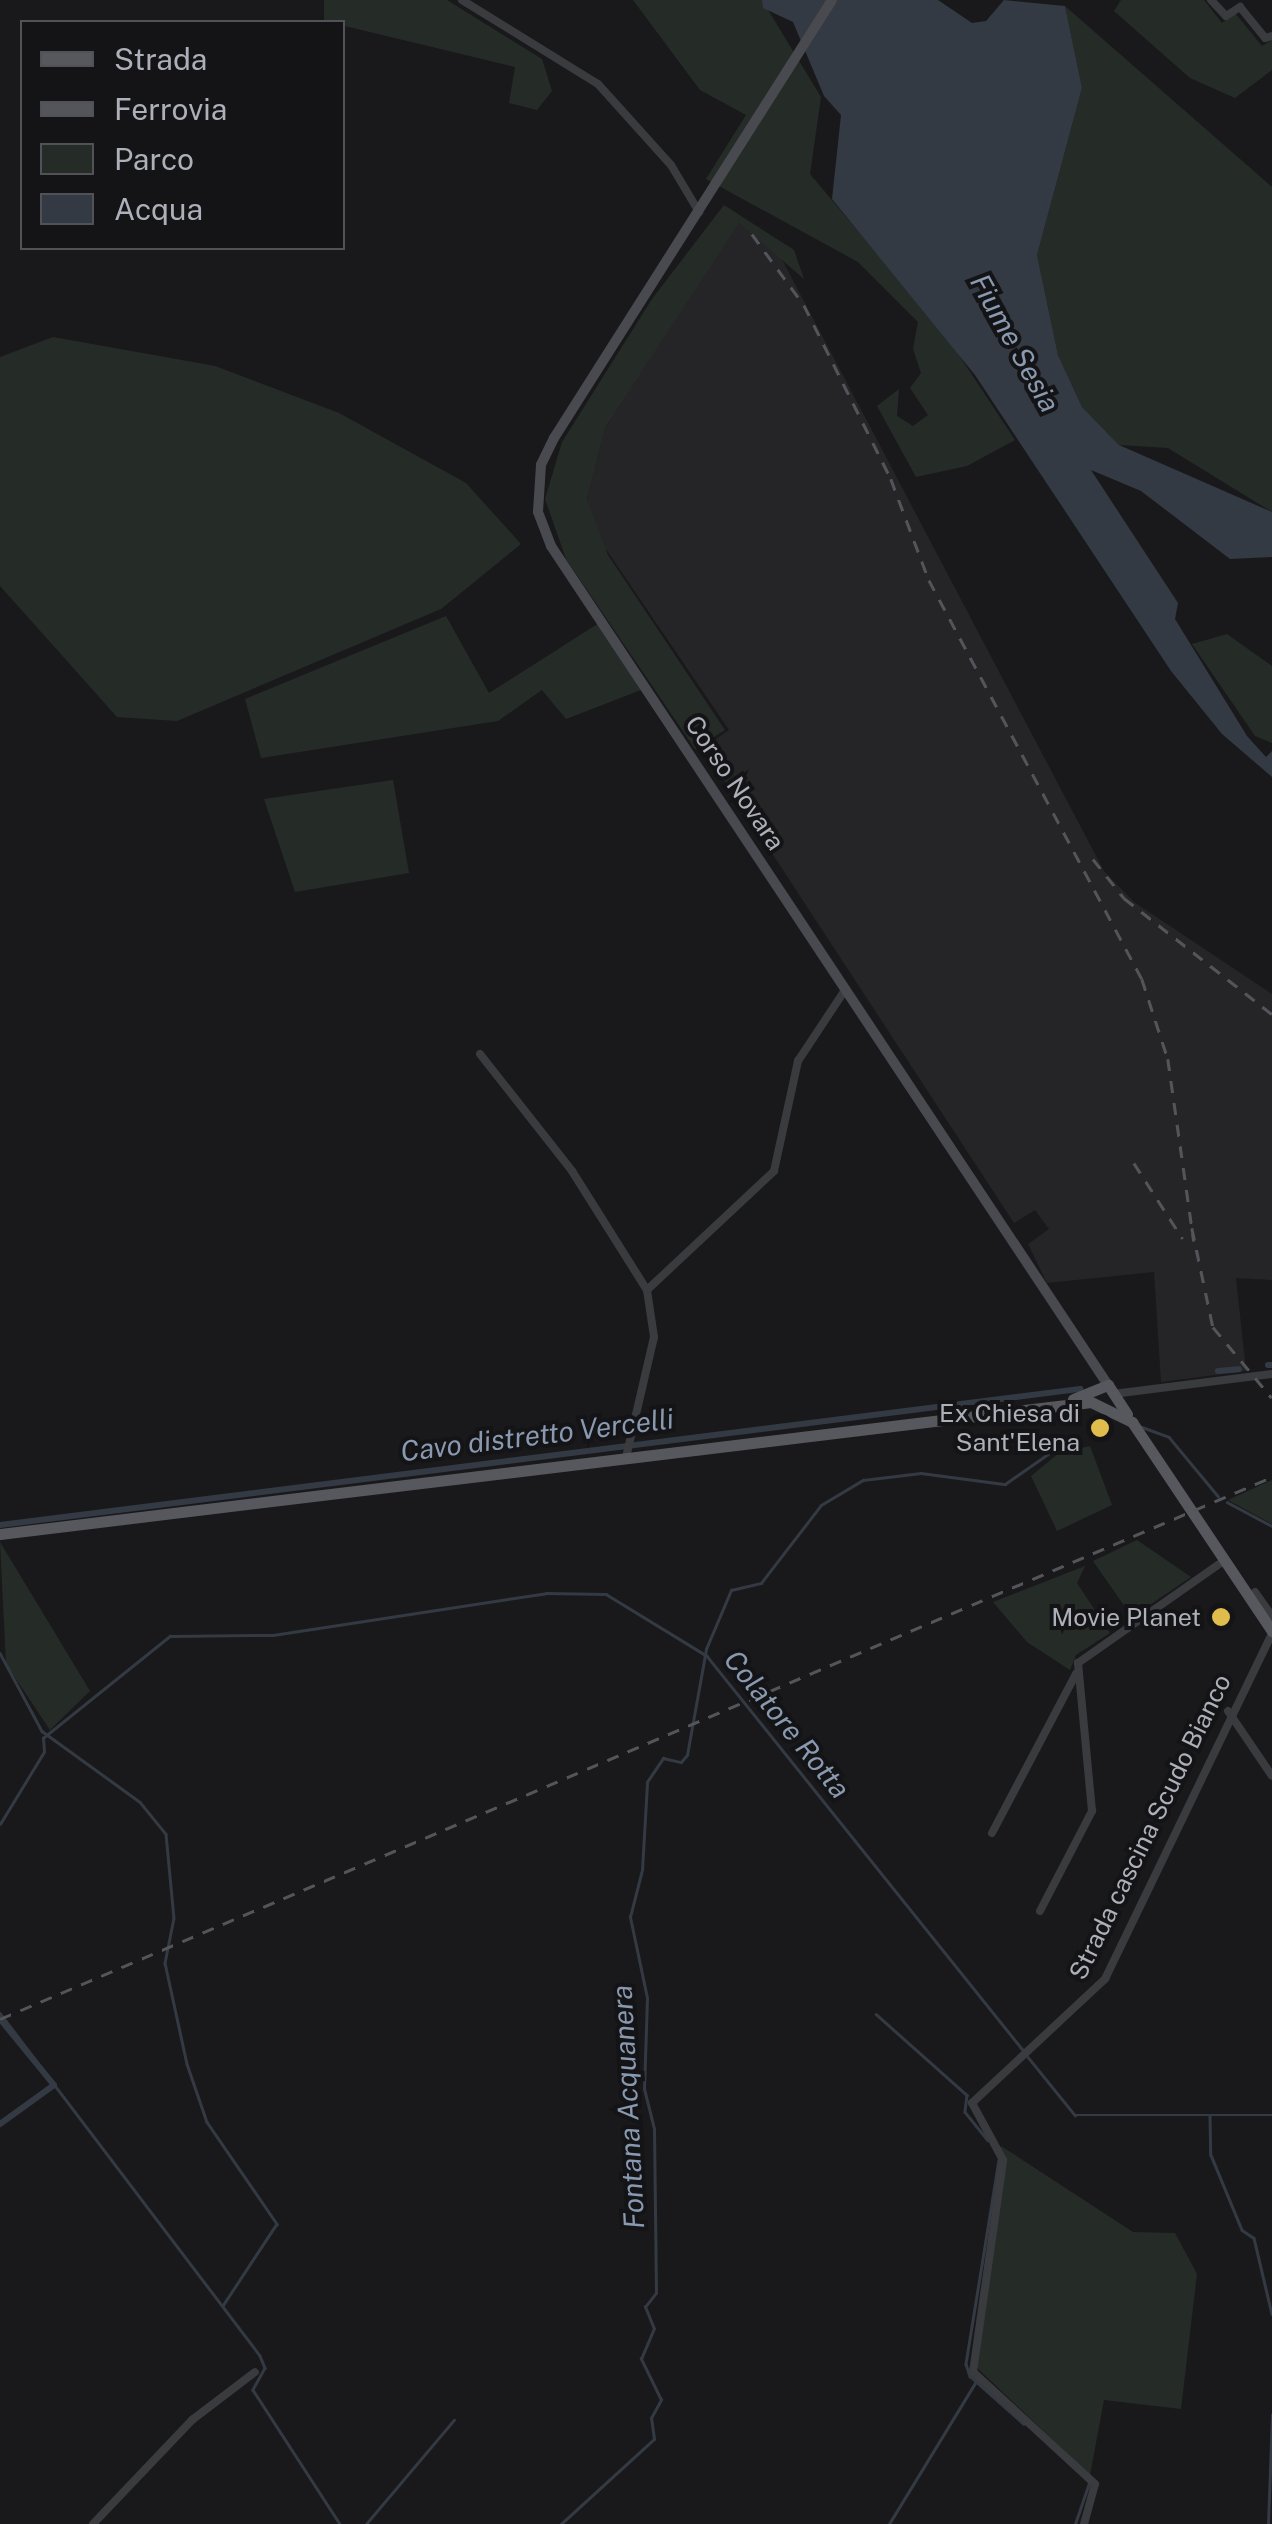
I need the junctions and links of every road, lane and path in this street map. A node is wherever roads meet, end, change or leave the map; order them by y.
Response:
1 (462, 0) edge
2 (832, 0) edge
3 (1211, 0) edge
4 (1272, 36) edge
5 (699, 212) junction
6 (846, 990) junction
7 (480, 1054) dead end
8 (647, 1290) junction
9 (1091, 1360) junction
10 (1272, 1374) edge
11 (1110, 1390) junction
12 (1080, 1399) junction
13 (1132, 1422) junction
14 (626, 1454) junction
15 (0, 1534) edge
16 (1225, 1560) junction
17 (1255, 1592) dead end
18 (1271, 1623) edge
19 (1076, 1674) junction
20 (1228, 1711) junction
21 (1272, 1776) edge
22 (992, 1832) dead end
23 (1040, 1911) dead end
24 (255, 2372) dead end
25 (93, 2524) edge
26 (1084, 2524) edge

1 - 5 street
2 - 5 main road, Corso Novara
3 - 4 street
5 - 6 main road, Corso Novara
6 - 8 street
6 - 9 main road, Corso Novara
7 - 8 street
8 - 14 street
9 - 11 main road, Corso Novara
9 - 12 main road
10 - 11 street
11 - 12 main road
11 - 13 main road, Corso Novara
12 - 13 main road
12 - 14 main road
13 - 16 main road, Corso Novara
14 - 15 main road
16 - 18 main road, Corso Novara
16 - 19 street
17 - 18 street
18 - 20 street, Strada cascina Scudo Bianco
19 - 22 street
19 - 23 street
20 - 21 street
20 - 26 street, Strada cascina Scudo Bianco
24 - 25 street

